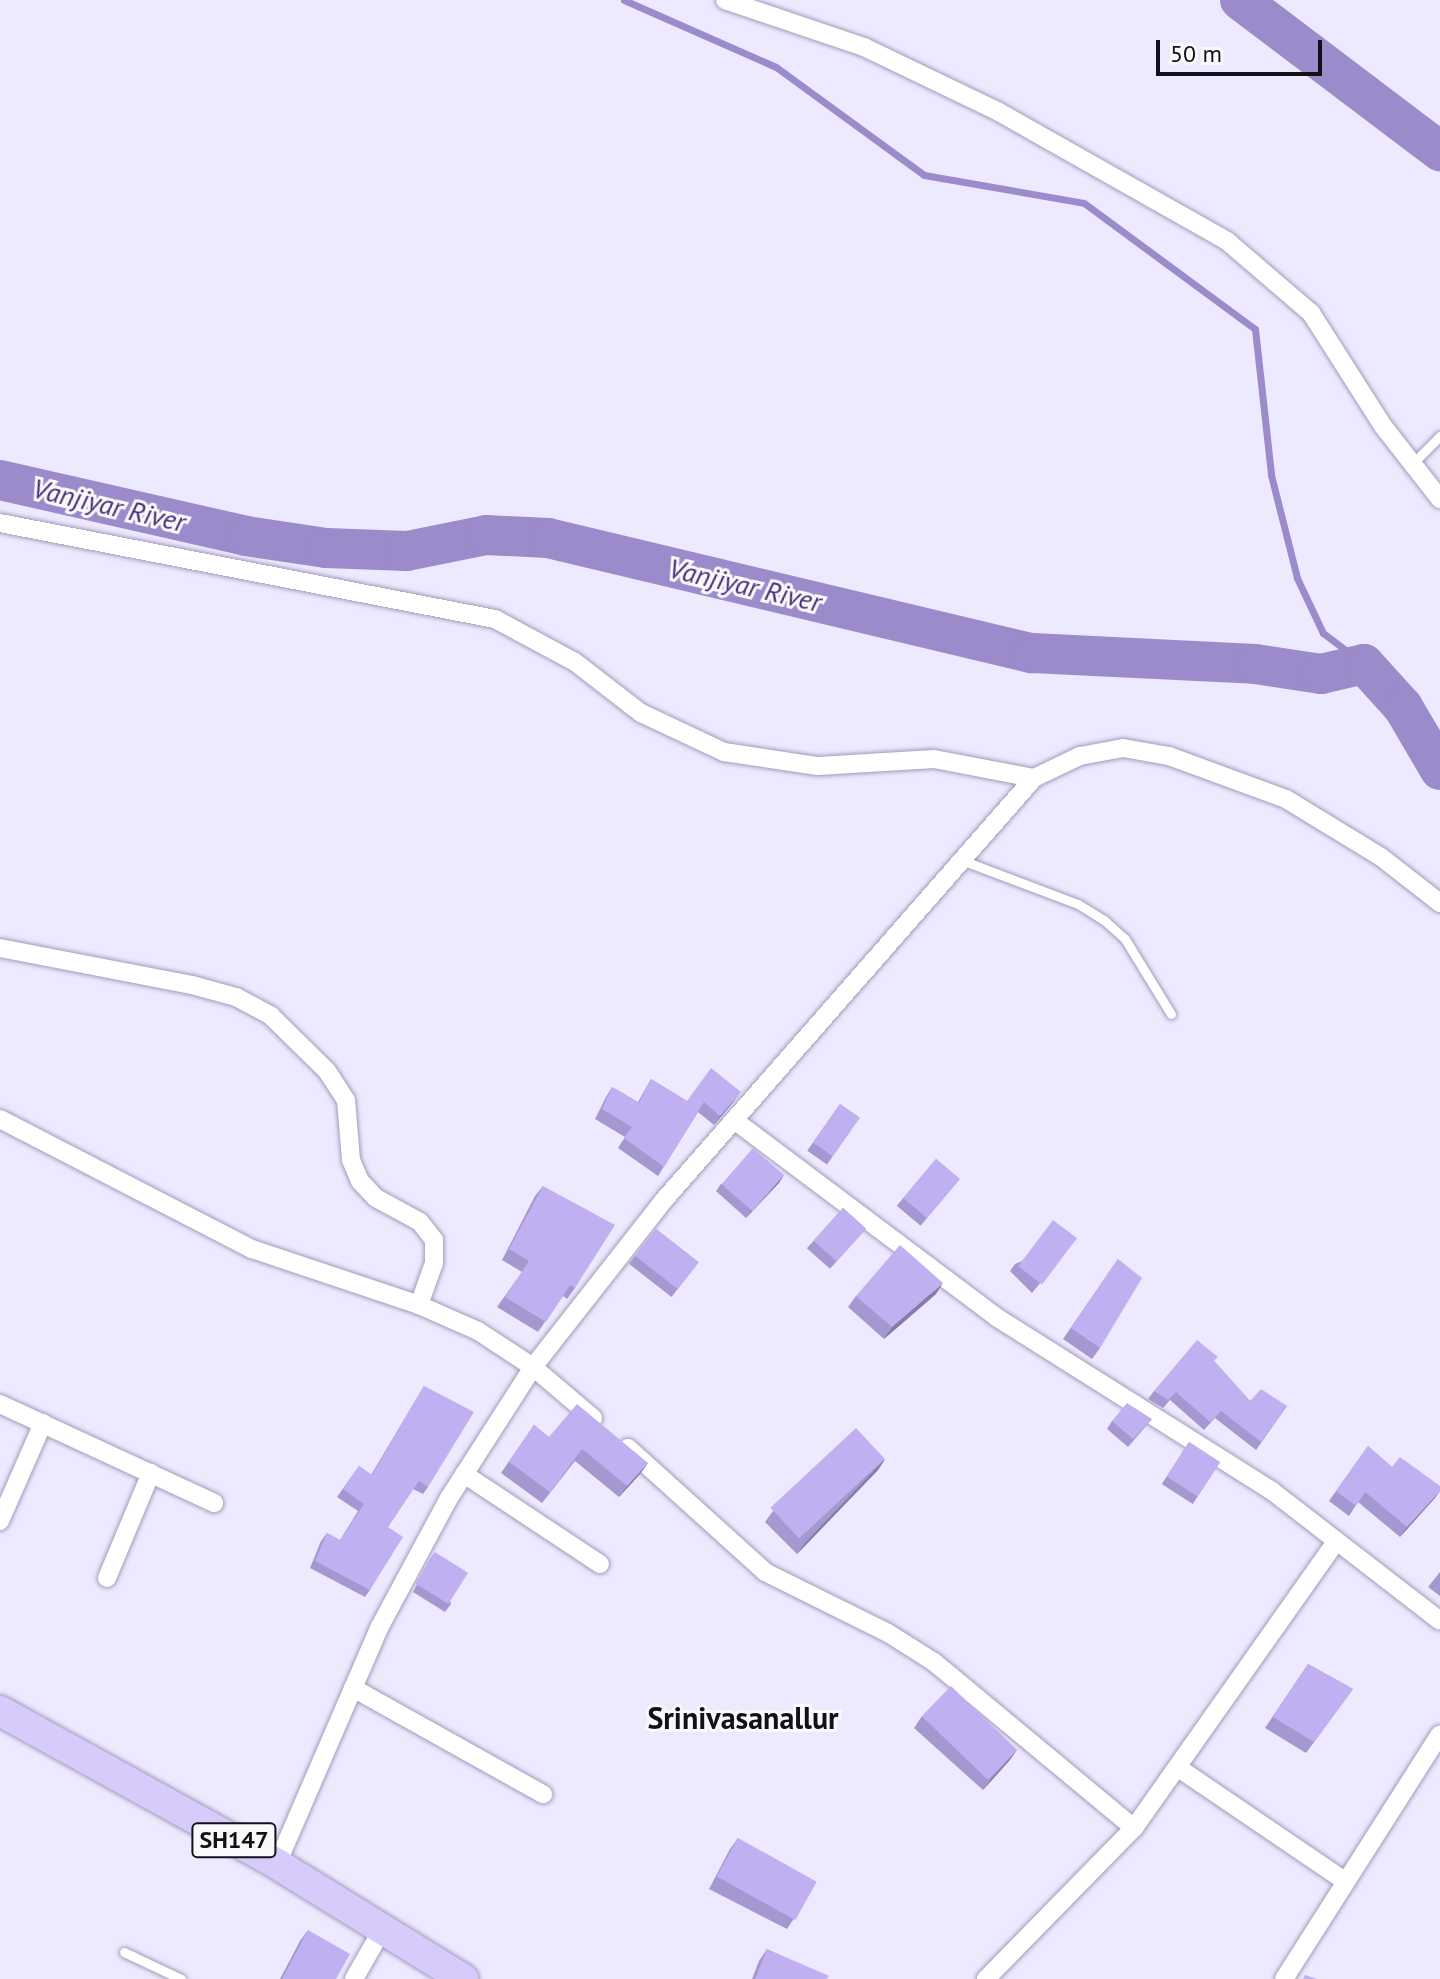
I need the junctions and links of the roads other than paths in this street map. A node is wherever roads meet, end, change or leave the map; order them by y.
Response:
1 (725, 0) edge
2 (1440, 436) edge
3 (1412, 464) junction
4 (1440, 499) edge
5 (0, 523) edge
6 (1034, 778) junction
7 (964, 861) junction
8 (1440, 903) edge
9 (0, 948) edge
10 (1171, 1014) dead end
11 (0, 1119) edge
12 (734, 1120) junction
13 (419, 1305) junction
14 (533, 1367) junction
15 (0, 1404) edge
16 (43, 1423) junction
17 (151, 1473) junction
18 (464, 1474) junction
19 (214, 1503) dead end
20 (0, 1521) edge
21 (1336, 1542) junction
22 (600, 1564) dead end
23 (107, 1578) dead end
24 (1440, 1621) edge
25 (353, 1688) junction
26 (0, 1711) edge
27 (1440, 1734) edge
28 (1177, 1767) junction
29 (543, 1794) dead end
30 (1134, 1828) junction
31 (277, 1864) junction
32 (1346, 1882) junction
33 (382, 1930) junction
34 (124, 1952) dead end
35 (1290, 1978) edge
36 (181, 1979) edge
37 (354, 1979) edge
38 (463, 1979) edge
39 (986, 1979) edge

1 - 3 street
2 - 3 lane
3 - 4 street
5 - 6 street
6 - 7 street
6 - 8 street
7 - 10 lane
7 - 12 street
9 - 13 street
11 - 13 street
12 - 14 street
12 - 21 street
13 - 14 street
14 - 18 street
14 - 30 street
15 - 16 street
16 - 17 street
16 - 20 street
17 - 19 street
17 - 23 street
18 - 22 street
18 - 25 street
21 - 24 street
21 - 28 street
25 - 29 street
25 - 31 street
26 - 31 main road, SH147
27 - 32 street
28 - 30 street
28 - 32 street
30 - 39 street
31 - 33 main road, SH147
32 - 35 street
33 - 37 street
33 - 38 main road, SH147
34 - 36 lane

